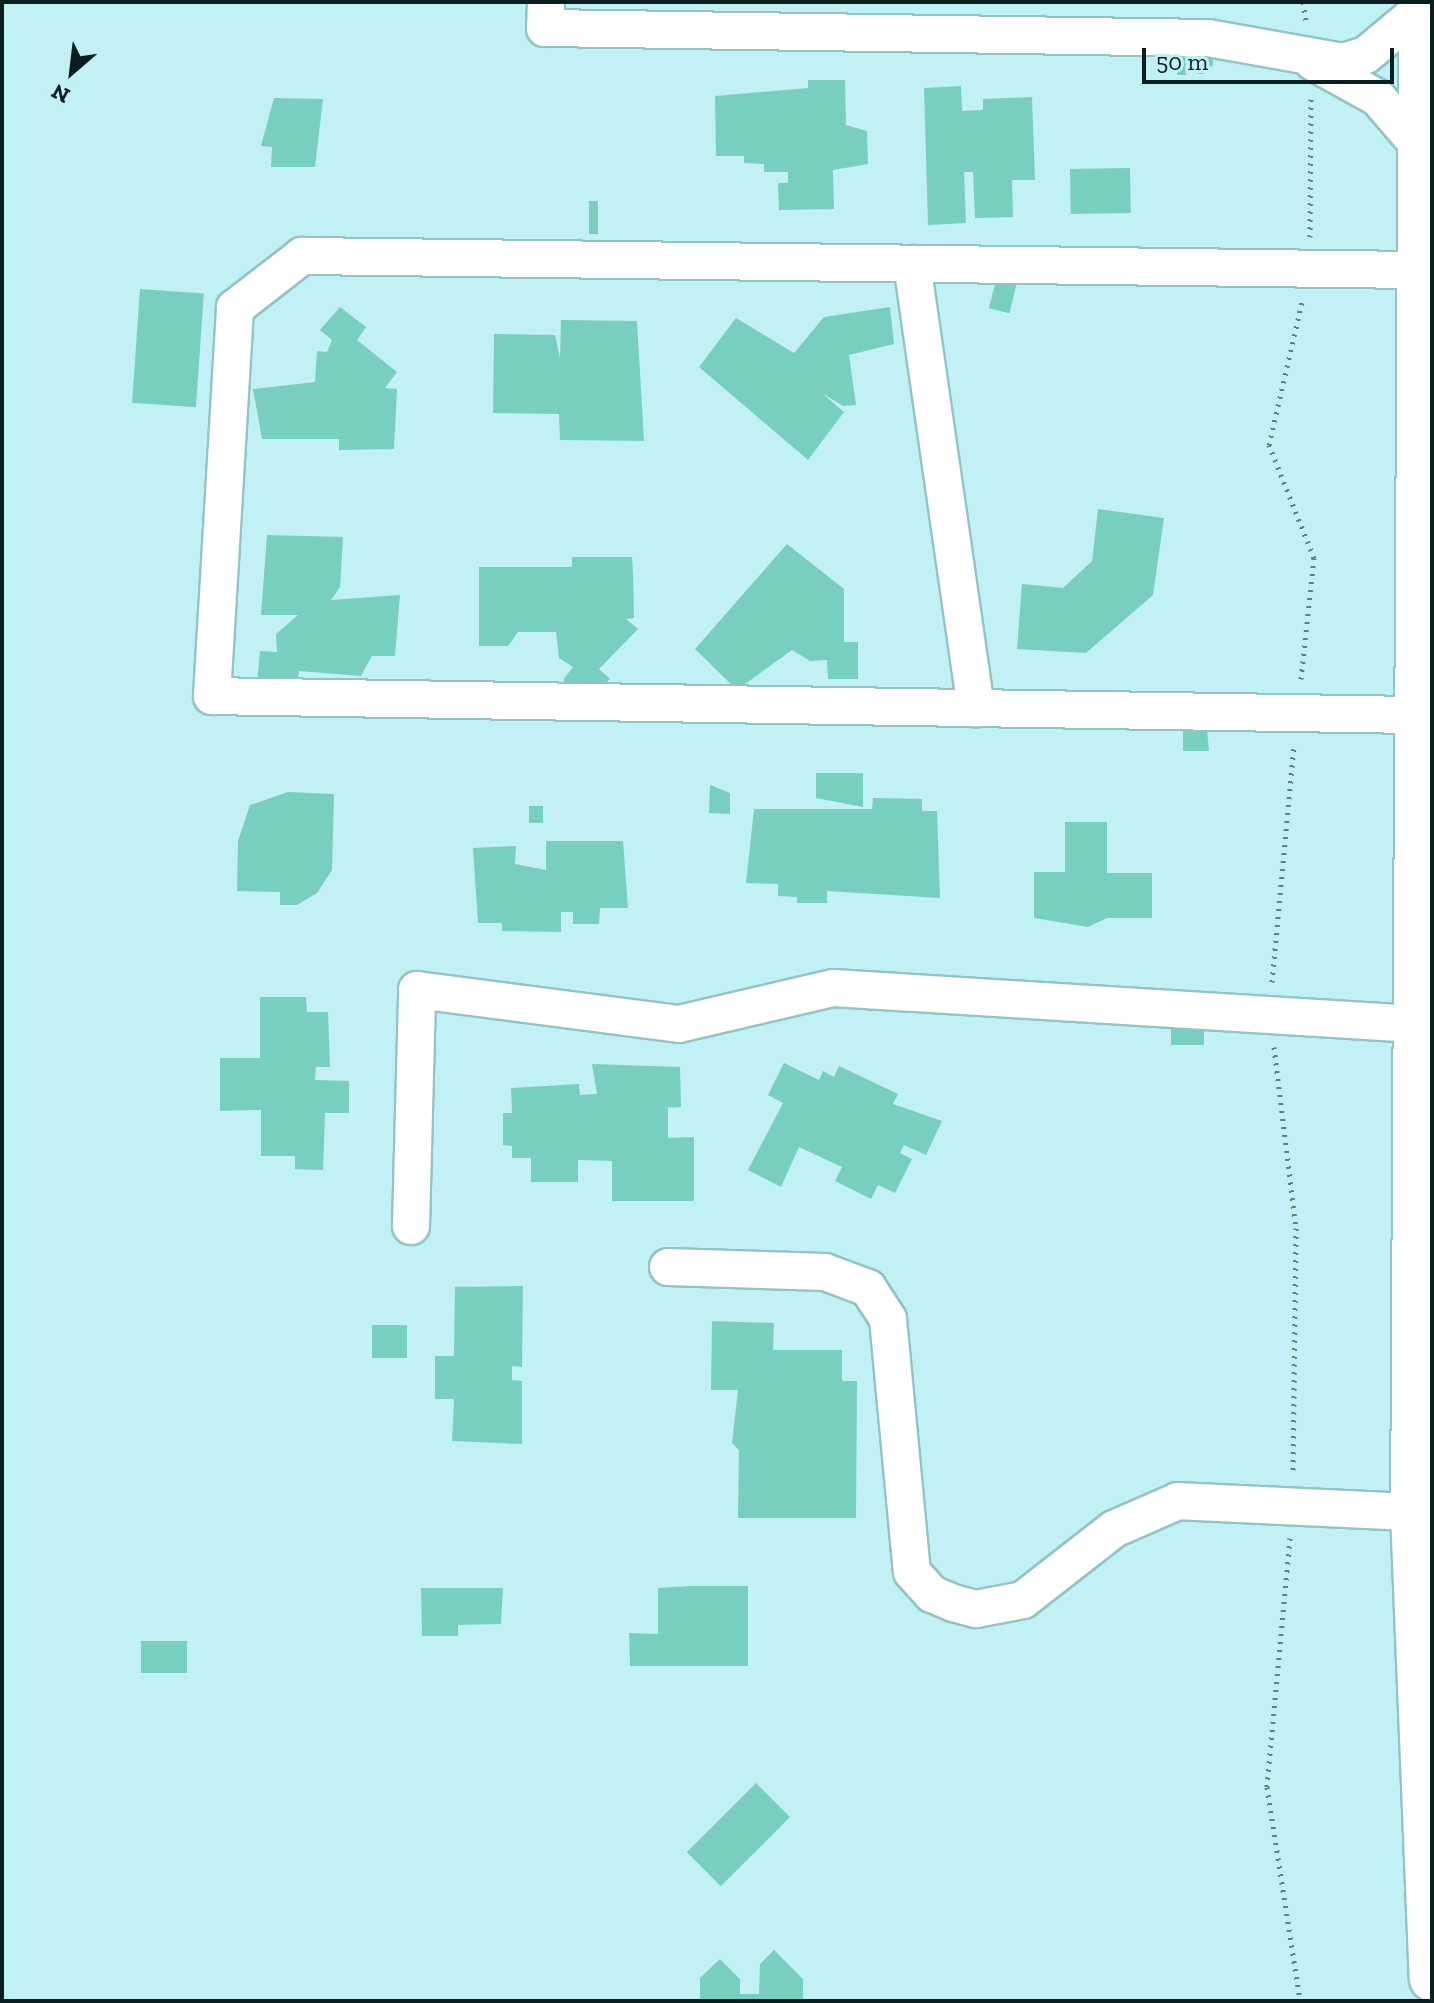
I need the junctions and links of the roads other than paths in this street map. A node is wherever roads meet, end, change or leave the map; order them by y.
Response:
1 (546, 2) edge
2 (1421, 6) edge
3 (1312, 61) junction
4 (1419, 146) junction
5 (912, 264) junction
6 (1417, 270) junction
7 (976, 708) junction
8 (1415, 715) junction
9 (1414, 1024) junction
10 (411, 1226) dead end
11 (668, 1267) dead end
12 (1413, 1512) junction
13 (1432, 1979) edge

1 - 3 street
2 - 3 street
2 - 4 main road
3 - 4 street
4 - 6 main road
5 - 6 street
5 - 7 street
5 - 7 street
6 - 8 main road
7 - 8 street
8 - 9 main road
9 - 10 street
9 - 12 main road
11 - 12 street
12 - 13 main road

